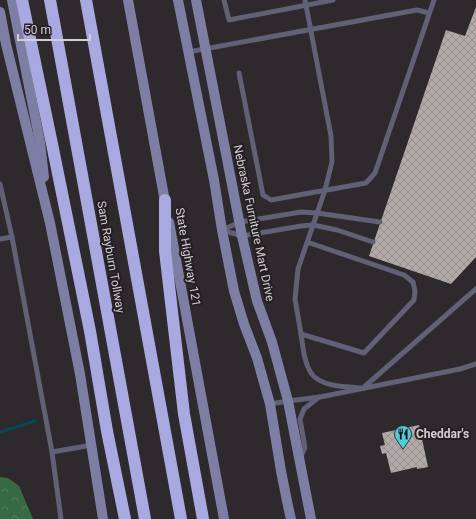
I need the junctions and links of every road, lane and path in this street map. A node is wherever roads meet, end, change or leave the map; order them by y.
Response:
1 (12, 0) edge
2 (22, 0) edge
3 (50, 0) edge
4 (86, 0) edge
5 (128, 0) edge
6 (178, 0) edge
7 (196, 0) edge
8 (224, 0) edge
9 (333, 0) edge
10 (434, 0) edge
11 (305, 3) edge
12 (0, 12) edge
13 (429, 13) junction
14 (310, 29) junction
15 (3, 45) edge
16 (206, 48) junction
17 (188, 52) junction
18 (239, 73) dead end
19 (0, 184) edge
20 (325, 190) junction
21 (165, 200) junction
22 (317, 213) junction
23 (240, 222) junction
24 (380, 222) dead end
25 (50, 223) junction
26 (313, 225) junction
27 (222, 230) junction
28 (242, 236) junction
29 (12, 237) junction
30 (0, 239) edge
31 (307, 242) junction
32 (373, 242) dead end
33 (476, 289) edge
34 (301, 334) junction
35 (476, 364) edge
36 (363, 388) junction
37 (320, 397) junction
38 (288, 401) junction
39 (270, 404) junction
40 (92, 445) junction
41 (52, 452) junction
42 (299, 460) junction
43 (61, 519) edge
44 (103, 519) edge
45 (125, 519) edge
46 (145, 519) edge
47 (181, 519) edge
48 (203, 519) edge
49 (224, 519) edge
50 (291, 519) edge
51 (311, 519) edge

1 - 25 main road
2 - 45 highway
3 - 46 highway, Sam Rayburn Tollway
4 - 47 highway, Sam Rayburn Tollway
5 - 21 main road, State Highway 121
6 - 17 main road
7 - 16 main road, Nebraska Furniture Mart Drive
8 - 11 lane
9 - 11 lane
10 - 13 lane
11 - 14 lane
12 - 15 main road
13 - 14 lane
13 - 20 lane
14 - 16 lane
14 - 20 lane
15 - 25 main road
16 - 17 lane
16 - 23 main road, Nebraska Furniture Mart Drive
17 - 27 main road
18 - 20 lane
19 - 29 lane
20 - 22 lane
21 - 48 highway
21 - 49 main road, State Highway 121
22 - 23 lane
22 - 24 lane
22 - 26 lane
23 - 27 lane
23 - 28 main road, Nebraska Furniture Mart Drive
25 - 40 main road
26 - 28 lane
26 - 31 lane
26 - 32 lane
27 - 28 lane
27 - 39 main road
28 - 38 main road, Nebraska Furniture Mart Drive
29 - 30 lane
29 - 41 lane
31 - 34 lane
31 - 34 lane
33 - 36 lane
34 - 36 lane
35 - 36 lane
36 - 37 lane
37 - 38 lane
37 - 42 lane
38 - 39 lane
38 - 42 main road, Nebraska Furniture Mart Drive
39 - 50 main road
40 - 41 lane
40 - 44 main road
41 - 43 lane
42 - 51 main road, Nebraska Furniture Mart Drive

